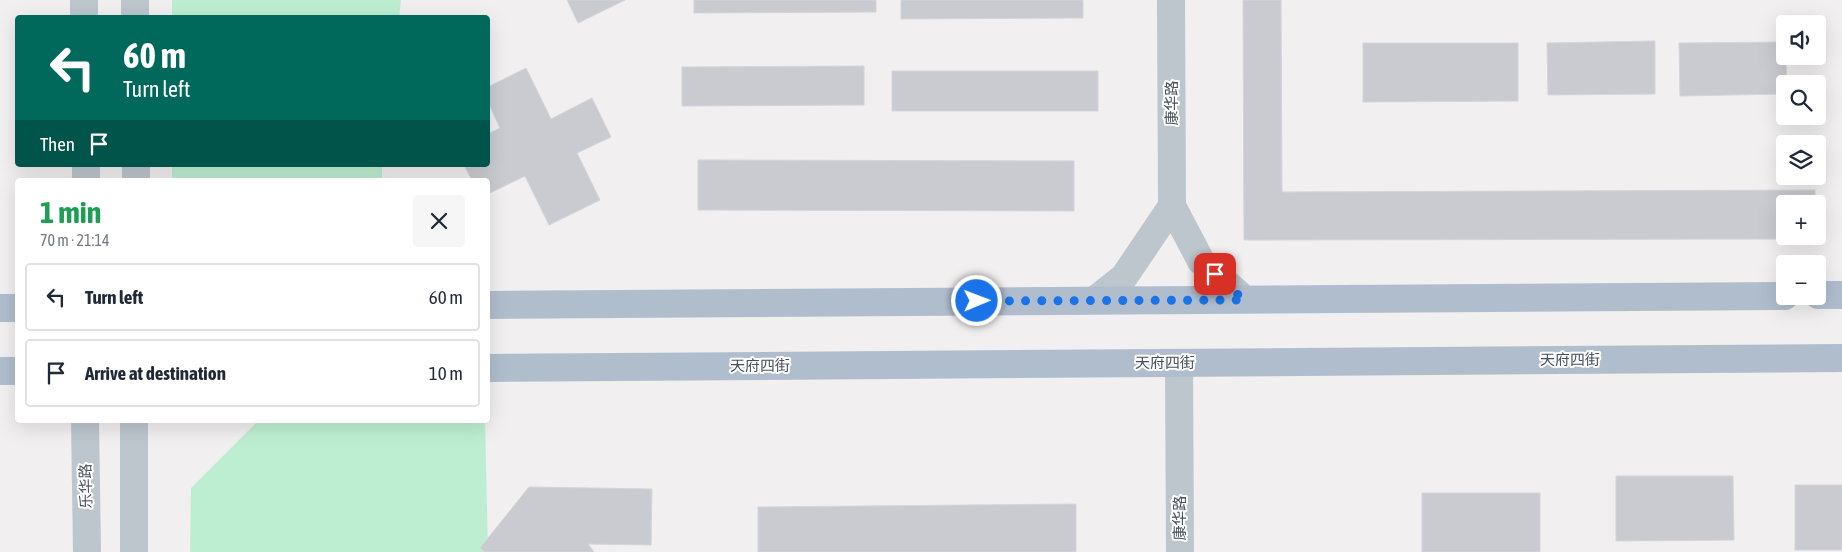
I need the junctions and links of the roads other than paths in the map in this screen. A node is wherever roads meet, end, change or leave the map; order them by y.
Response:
1 (84, 0) edge
2 (135, 0) edge
3 (1171, 0) edge
4 (84, 15) edge
5 (135, 15) edge
6 (1172, 206) junction
7 (1826, 295) edge
8 (1842, 295) edge
9 (1776, 296) edge
10 (1095, 300) junction
11 (1244, 300) junction
12 (490, 305) edge
13 (0, 308) edge
14 (15, 308) edge
15 (1842, 358) edge
16 (1179, 363) junction
17 (490, 368) edge
18 (15, 371) edge
19 (0, 372) edge
20 (85, 423) edge
21 (134, 423) edge
22 (87, 552) edge
23 (134, 552) edge
24 (1180, 552) edge

1 - 4 street
2 - 5 street
3 - 6 street, 康华路
6 - 10 street
6 - 11 street
7 - 8 main road
9 - 11 main road
10 - 11 main road
10 - 12 main road
13 - 14 main road
15 - 16 main road, 天府四街
16 - 17 main road, 天府四街
16 - 24 street, 康华路
18 - 19 main road
20 - 22 street, 乐华路
21 - 23 street

